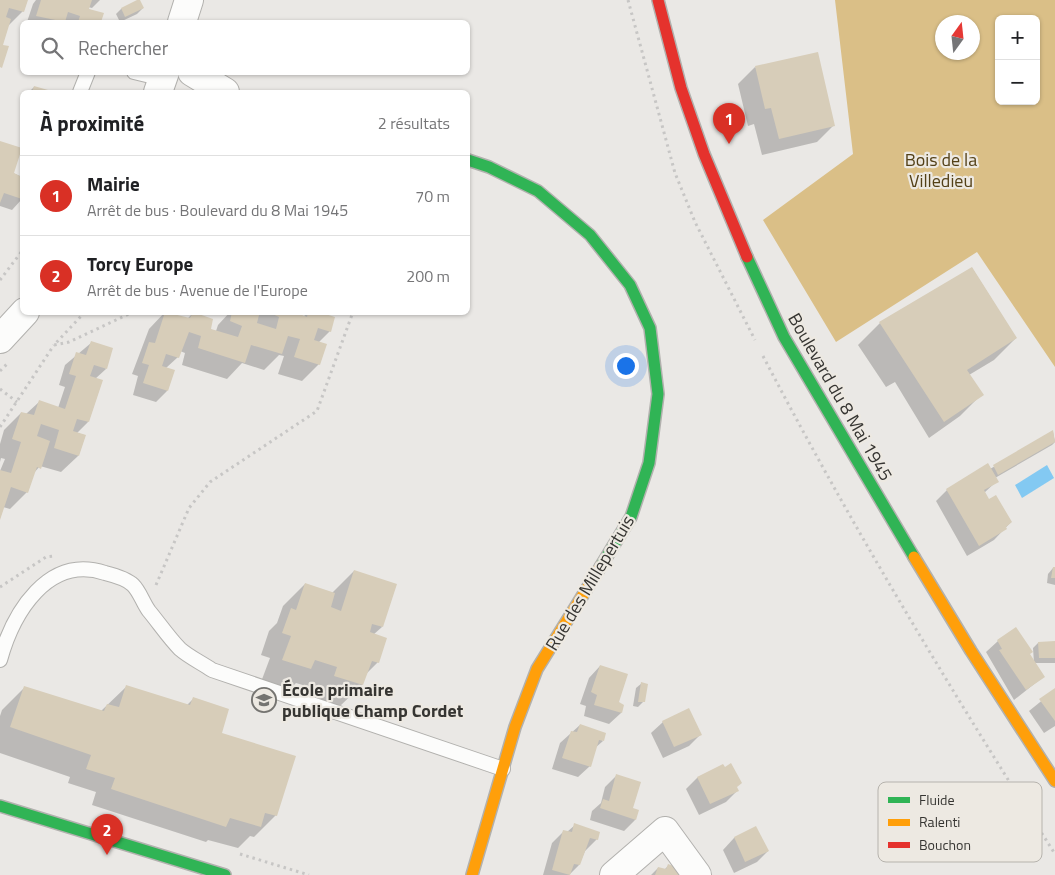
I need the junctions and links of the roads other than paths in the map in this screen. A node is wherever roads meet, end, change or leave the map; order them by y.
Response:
1 (189, 0) edge
2 (658, 0) edge
3 (183, 20) edge
4 (87, 75) edge
5 (142, 75) edge
6 (197, 75) edge
7 (162, 82) edge
8 (81, 90) edge
9 (222, 90) edge
10 (470, 161) edge
11 (22, 315) edge
12 (0, 339) edge
13 (0, 660) edge
14 (503, 769) junction
15 (1055, 781) edge
16 (0, 806) edge
17 (225, 875) edge
18 (472, 875) edge
19 (614, 875) edge
20 (697, 875) edge

1 - 3 street
2 - 15 street, Boulevard du 8 Mai 1945
4 - 8 lane
5 - 7 lane
6 - 9 street
10 - 14 street, Rue des Millepertuis
11 - 12 street
13 - 14 lane
14 - 18 street, Rue des Millepertuis
16 - 17 street
19 - 20 street

